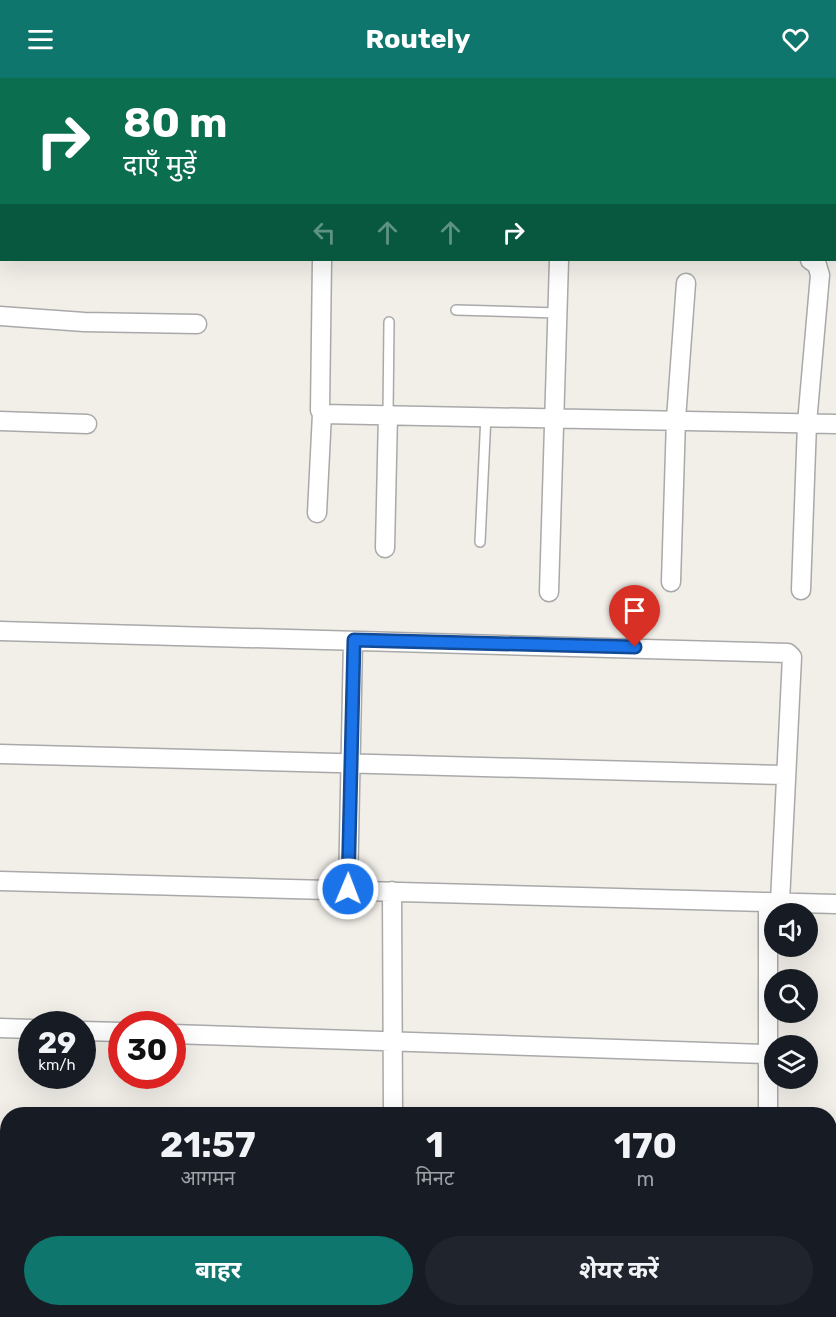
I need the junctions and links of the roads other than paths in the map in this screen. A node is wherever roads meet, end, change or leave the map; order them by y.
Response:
1 (322, 261) edge
2 (559, 261) edge
3 (811, 261) edge
4 (686, 283) dead end
5 (456, 310) dead end
6 (557, 312) junction
7 (0, 316) edge
8 (389, 322) dead end
9 (197, 324) dead end
10 (322, 414) junction
11 (388, 414) junction
12 (486, 415) junction
13 (554, 416) junction
14 (676, 419) junction
15 (0, 421) edge
16 (807, 423) junction
17 (87, 424) dead end
18 (836, 424) edge
19 (317, 513) dead end
20 (480, 542) dead end
21 (385, 548) dead end
22 (671, 582) dead end
23 (801, 590) dead end
24 (549, 592) dead end
25 (0, 631) edge
26 (354, 640) junction
27 (0, 754) edge
28 (351, 763) junction
29 (784, 775) junction
30 (0, 881) edge
31 (348, 889) junction
32 (392, 891) junction
33 (774, 902) junction
34 (836, 904) edge
35 (0, 1028) edge
36 (18, 1029) edge
37 (186, 1034) edge
38 (768, 1035) edge
39 (393, 1041) junction
40 (764, 1054) edge
41 (768, 1089) edge
42 (393, 1107) edge
43 (768, 1107) edge

1 - 10 street
2 - 6 street
3 - 16 street
4 - 14 street
5 - 6 lane
6 - 13 street
7 - 9 street
8 - 11 lane
10 - 11 street
10 - 19 street
11 - 12 street
11 - 21 street
12 - 13 street
12 - 20 lane
13 - 14 street
13 - 24 street
14 - 16 street
14 - 22 street
15 - 17 street
16 - 18 street
16 - 23 street
25 - 26 street
26 - 28 street
26 - 29 street
27 - 28 street
28 - 29 street
28 - 31 street
29 - 33 street
30 - 31 street
31 - 32 street
32 - 33 street
32 - 39 street
33 - 34 street
33 - 38 street
35 - 36 street
37 - 39 street
39 - 40 street
39 - 42 street
41 - 43 street

